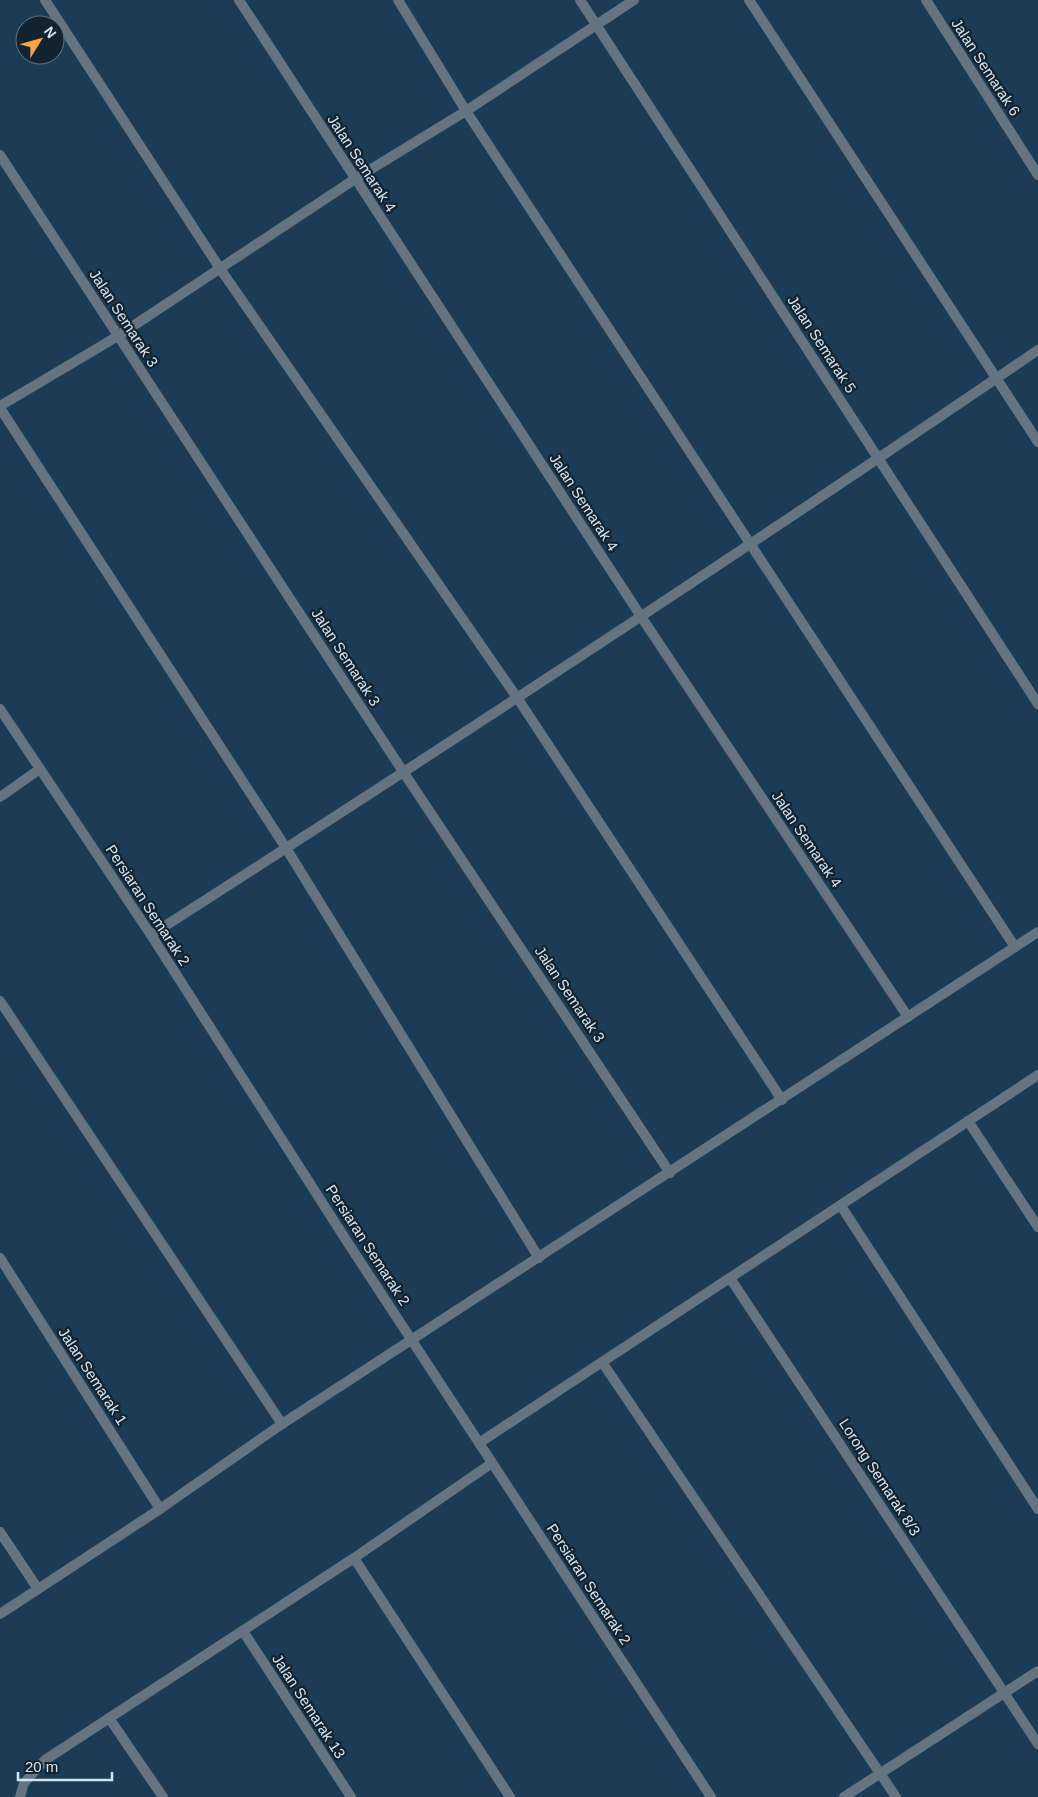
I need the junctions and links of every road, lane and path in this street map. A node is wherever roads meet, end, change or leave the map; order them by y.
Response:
1 (45, 0) edge
2 (238, 0) edge
3 (398, 0) edge
4 (580, 0) edge
5 (634, 0) edge
6 (749, 0) edge
7 (926, 0) edge
8 (597, 26) junction
9 (466, 111) junction
10 (0, 155) edge
11 (1038, 175) edge
12 (355, 179) junction
13 (221, 270) junction
14 (118, 336) junction
15 (1038, 350) edge
16 (997, 378) junction
17 (0, 407) edge
18 (1038, 442) edge
19 (878, 457) junction
20 (751, 542) junction
21 (642, 618) junction
22 (518, 699) junction
23 (1038, 704) edge
24 (0, 709) edge
25 (40, 769) junction
26 (404, 773) junction
27 (0, 798) edge
28 (286, 848) junction
29 (1038, 932) edge
30 (151, 935) junction
31 (1015, 947) junction
32 (0, 1002) edge
33 (908, 1017) junction
34 (1038, 1075) edge
35 (782, 1100) junction
36 (968, 1122) junction
37 (670, 1172) junction
38 (841, 1206) junction
39 (1038, 1227) edge
40 (0, 1258) edge
41 (540, 1258) junction
42 (730, 1278) junction
43 (412, 1341) junction
44 (602, 1362) junction
45 (282, 1424) junction
46 (479, 1443) junction
47 (492, 1463) junction
48 (160, 1509) junction
49 (1038, 1510) edge
50 (0, 1532) edge
51 (354, 1558) junction
52 (38, 1589) junction
53 (0, 1614) edge
54 (243, 1631) junction
55 (1038, 1671) edge
56 (1004, 1693) junction
57 (110, 1718) junction
58 (1038, 1744) edge
59 (880, 1773) junction
60 (20, 1797) edge
61 (163, 1797) edge
62 (351, 1797) edge
63 (510, 1797) edge
64 (711, 1797) edge
65 (844, 1797) edge
66 (896, 1797) edge

1 - 13 street
2 - 12 street, Jalan Semarak 4
3 - 9 street
4 - 8 street, Jalan Semarak 5
5 - 8 street
6 - 16 street
7 - 11 street, Jalan Semarak 6
8 - 9 street
8 - 19 street, Jalan Semarak 5
9 - 12 street
9 - 20 street
10 - 14 street, Jalan Semarak 3
12 - 13 street
12 - 21 street, Jalan Semarak 4
13 - 14 street
13 - 22 street
14 - 17 street
14 - 26 street, Jalan Semarak 3
15 - 16 street
16 - 18 street
16 - 19 street
17 - 28 street
19 - 20 street
19 - 23 street, Jalan Semarak 5
20 - 21 street
20 - 31 street
21 - 22 street
21 - 33 street, Jalan Semarak 4
22 - 26 street
22 - 35 street
24 - 25 street, Persiaran Semarak 2
25 - 27 street
25 - 30 street, Persiaran Semarak 2
26 - 28 street
26 - 37 street, Jalan Semarak 3
28 - 30 street
28 - 41 street
29 - 31 street
30 - 43 street, Persiaran Semarak 2
31 - 33 street
32 - 45 street
33 - 35 street
34 - 36 street
35 - 37 street
36 - 38 street
36 - 39 street
37 - 41 street
38 - 42 street
38 - 49 street
40 - 48 street, Jalan Semarak 1
41 - 43 street
42 - 44 street
42 - 56 street, Lorong Semarak 8/3
43 - 45 street
43 - 46 street, Persiaran Semarak 2
44 - 46 street
44 - 59 street
45 - 48 street
46 - 47 street, Persiaran Semarak 2
47 - 51 street
47 - 64 street, Persiaran Semarak 2
48 - 52 street
50 - 52 street
51 - 54 street
51 - 63 street
52 - 53 street
54 - 57 street
54 - 62 street, Jalan Semarak 13
55 - 56 street
56 - 58 street, Lorong Semarak 8/3
56 - 59 street
57 - 60 street
57 - 61 street
59 - 65 street
59 - 66 street

